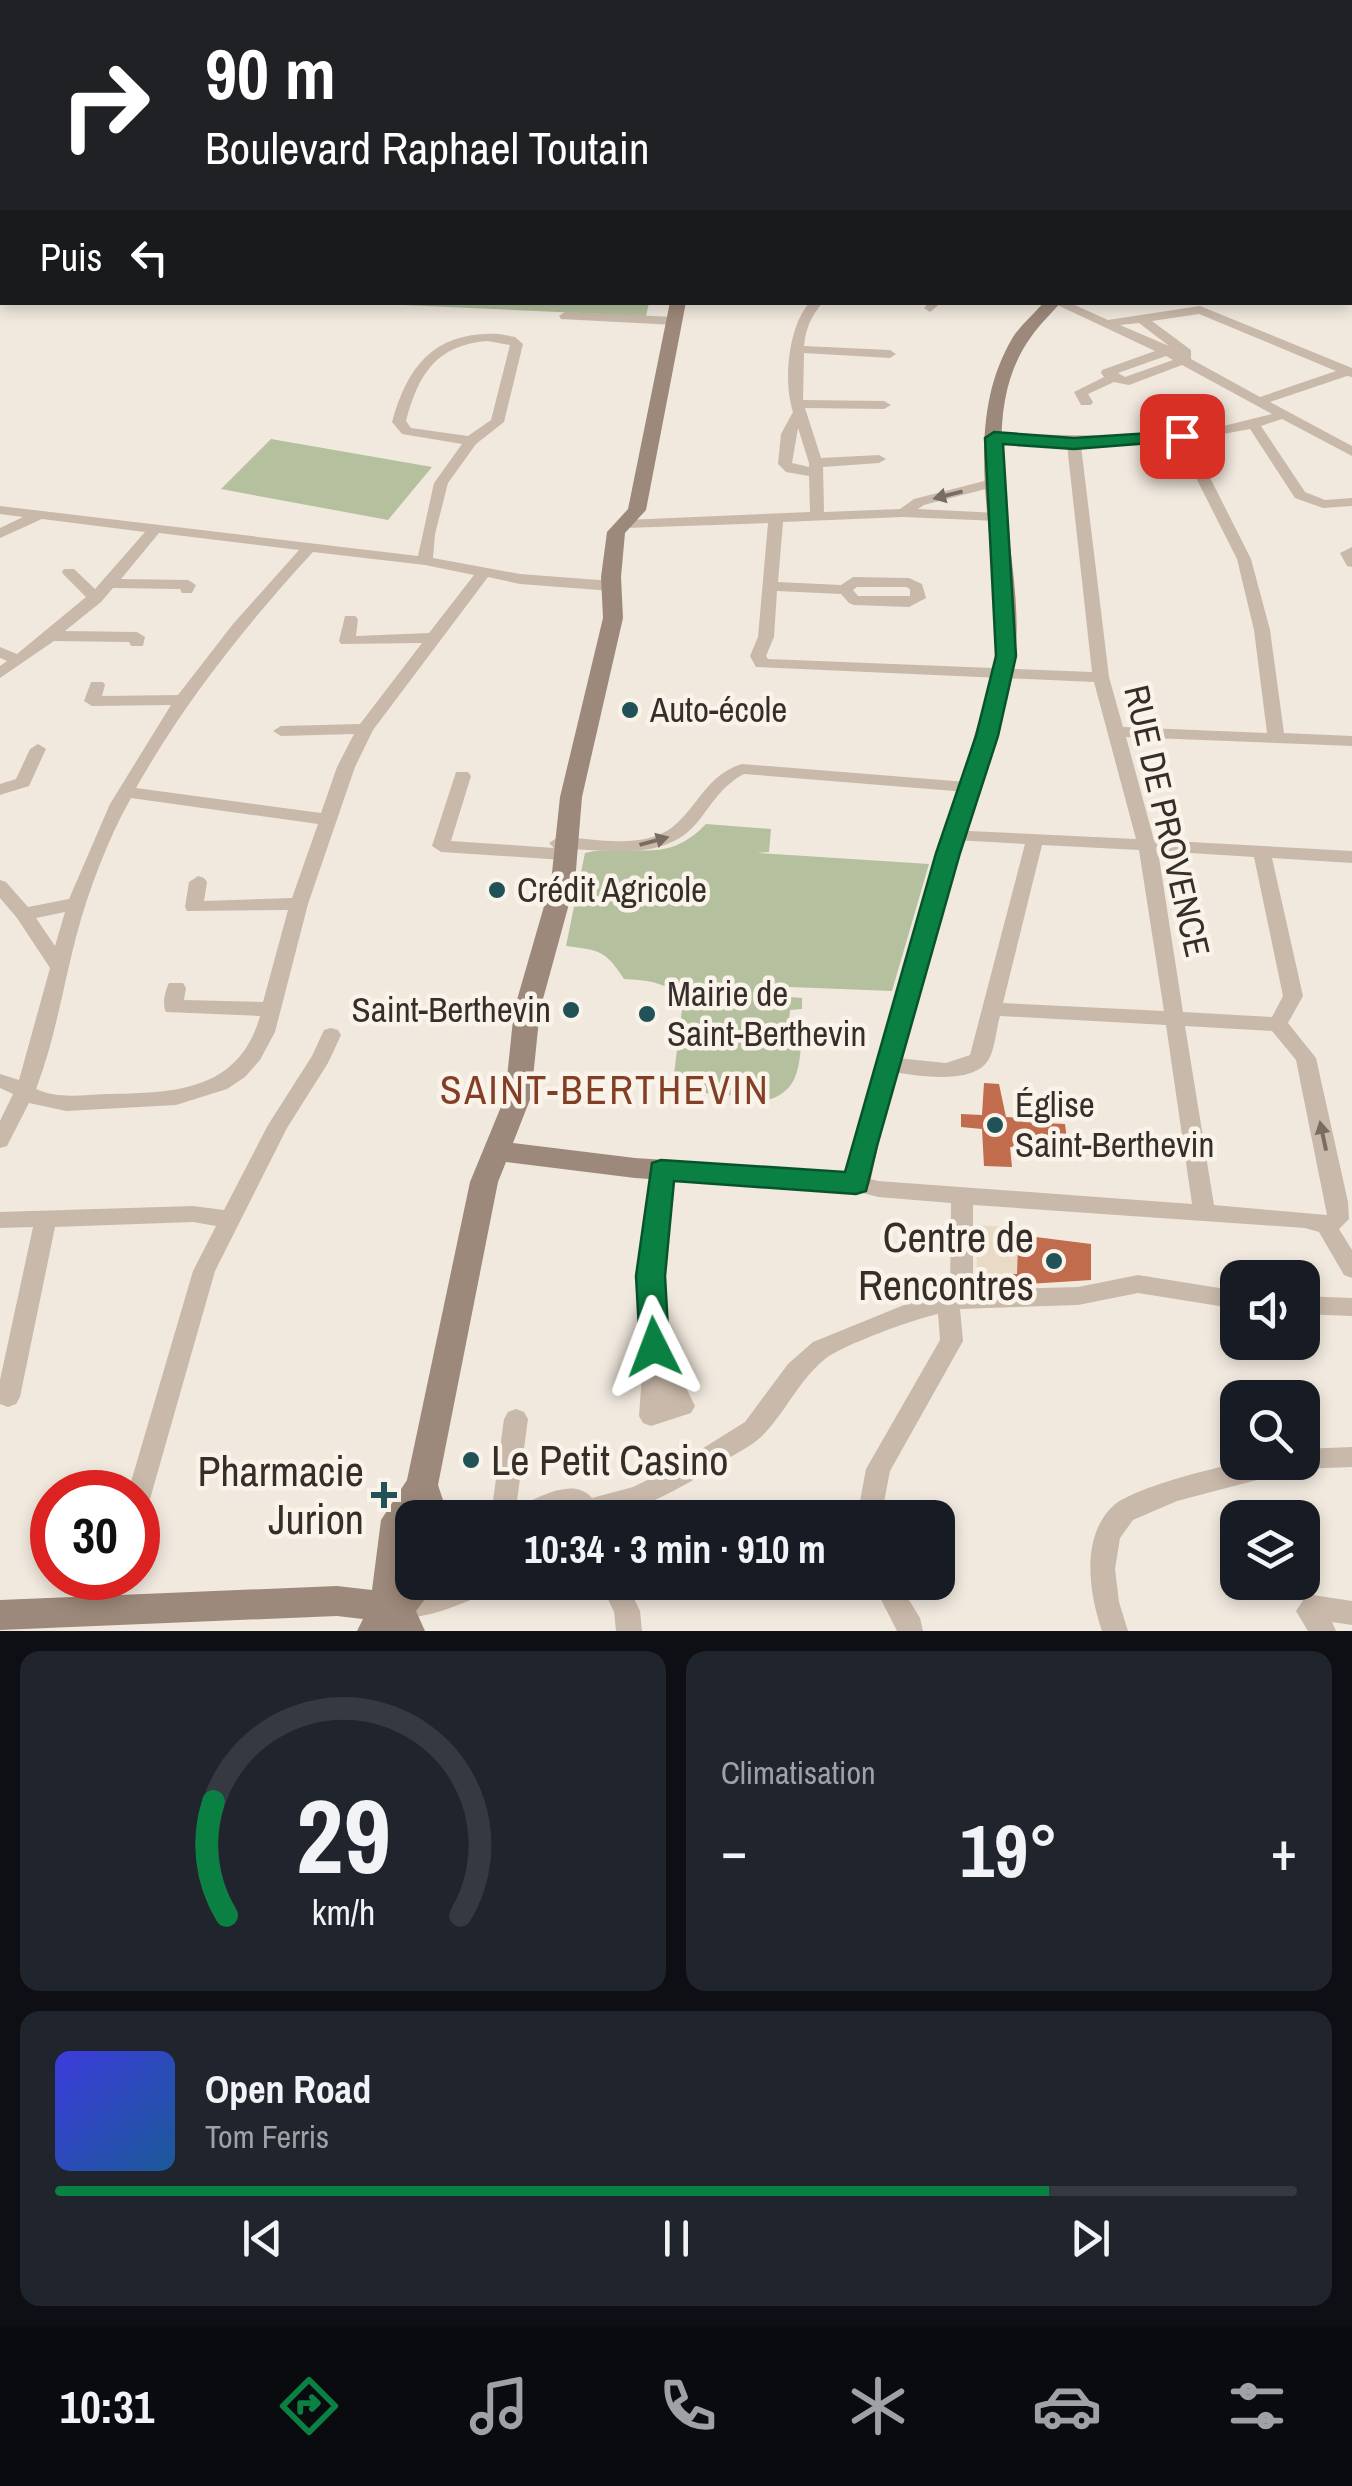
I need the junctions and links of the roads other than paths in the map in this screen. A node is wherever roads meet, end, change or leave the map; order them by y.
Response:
1 (1052, 305) edge
2 (1062, 305) edge
3 (803, 309) edge
4 (674, 312) edge
5 (565, 316) dead end
6 (1141, 318) junction
7 (1110, 324) junction
8 (797, 348) junction
9 (1176, 353) junction
10 (890, 354) dead end
11 (1350, 372) edge
12 (1261, 401) junction
13 (1086, 402) dead end
14 (884, 405) dead end
15 (797, 410) junction
16 (1286, 414) junction
17 (1254, 425) junction
18 (1182, 436) junction
19 (994, 438) junction
20 (472, 441) junction
21 (1074, 444) junction
22 (1352, 452) edge
23 (878, 459) dead end
24 (817, 468) junction
25 (996, 482) junction
26 (1352, 502) edge
27 (0, 510) edge
28 (903, 513) junction
29 (37, 516) junction
30 (817, 516) junction
31 (998, 517) junction
32 (776, 518) junction
33 (626, 524) junction
34 (156, 527) junction
35 (0, 534) edge
36 (309, 548) junction
37 (1352, 551) edge
38 (426, 561) junction
39 (1352, 564) edge
40 (69, 572) dead end
41 (484, 572) junction
42 (112, 583) junction
43 (612, 586) junction
44 (772, 586) junction
45 (186, 590) dead end
46 (845, 590) dead end
47 (96, 598) junction
48 (350, 619) dead end
49 (54, 636) junction
50 (433, 638) junction
51 (137, 644) dead end
52 (0, 652) edge
53 (19, 660) junction
54 (0, 673) edge
55 (1002, 674) junction
56 (1101, 677) junction
57 (97, 685) dead end
58 (183, 700) junction
59 (365, 729) junction
60 (281, 731) dead end
61 (1118, 732) junction
62 (1276, 737) junction
63 (1352, 741) edge
64 (38, 749) dead end
65 (462, 776) dead end
66 (967, 787) junction
67 (0, 790) edge
68 (127, 792) junction
69 (325, 819) junction
70 (954, 834) junction
71 (1035, 840) junction
72 (1146, 847) junction
73 (560, 848) junction
74 (1262, 852) junction
75 (1352, 857) edge
76 (198, 882) dead end
77 (0, 886) edge
78 (76, 904) junction
79 (299, 904) junction
80 (24, 914) junction
81 (58, 968) junction
82 (176, 988) dead end
83 (994, 1008) junction
84 (271, 1009) junction
85 (1176, 1018) junction
86 (1278, 1024) junction
87 (331, 1034) dead end
88 (887, 1064) junction
89 (0, 1081) edge
90 (24, 1092) junction
91 (0, 1140) edge
92 (498, 1151) junction
93 (661, 1170) junction
94 (856, 1183) junction
95 (962, 1196) junction
96 (1204, 1212) junction
97 (46, 1219) junction
98 (229, 1219) junction
99 (0, 1220) edge
100 (1326, 1226) junction
101 (1352, 1269) edge
102 (1220, 1297) edge
103 (954, 1301) junction
104 (1320, 1306) edge
105 (1352, 1307) edge
106 (654, 1347) dead end
107 (8, 1397) dead end
108 (516, 1419) dead end
109 (1352, 1457) edge
110 (1320, 1459) edge
111 (147, 1470) edge
112 (1223, 1480) edge
113 (422, 1485) junction
114 (427, 1500) edge
115 (513, 1500) edge
116 (629, 1500) edge
117 (872, 1500) edge
118 (409, 1600) edge
119 (440, 1600) edge
120 (621, 1600) edge
121 (895, 1600) edge
122 (1352, 1613) edge
123 (0, 1615) edge
124 (66, 1617) edge
125 (393, 1623) edge
126 (629, 1631) edge
127 (910, 1631) edge
128 (1115, 1631) edge
129 (1323, 1631) edge

1 - 19 street
2 - 7 street
3 - 8 street
4 - 5 street
4 - 33 street
6 - 7 street
6 - 9 street
6 - 11 street
7 - 9 street
8 - 10 street
8 - 15 street
9 - 12 street
9 - 13 street
11 - 12 street
12 - 16 street
14 - 15 street
15 - 24 street
15 - 24 street
16 - 17 street
16 - 22 street
17 - 18 street
17 - 26 street
18 - 21 street
18 - 62 street
19 - 21 street
19 - 25 street
20 - 20 street
20 - 38 street
21 - 56 street, RUE DE PROVENCE
23 - 24 street
24 - 30 street
25 -> 28 street
25 - 31 street
27 - 29 street
28 - 30 street
28 - 31 street
29 - 34 street
29 - 35 street
30 - 32 street
31 - 55 street
32 - 33 street
32 - 44 street
33 - 43 street
34 - 36 street
34 - 42 street
36 - 38 street
36 - 58 street
37 - 39 street
38 - 41 street
40 - 47 street
41 - 43 street
41 - 50 street
42 - 45 street
42 - 47 street
43 - 73 street
44 - 46 street
44 - 55 street
47 - 49 street
48 - 50 street
49 - 51 street
49 - 53 street
50 - 59 street
52 - 53 street
53 - 54 street
55 - 56 street
55 - 66 street
56 - 61 street, RUE DE PROVENCE
57 - 58 street
58 - 68 street
59 - 60 street
59 - 69 street
61 - 62 street
61 - 72 street, RUE DE PROVENCE
62 - 63 street
64 - 67 street
65 - 73 street
66 - 70 street
73 -> 66 street
68 - 69 street
68 - 78 street
69 - 79 street
70 - 71 street
70 - 88 street
71 - 72 street
71 - 83 street
72 - 74 street
72 - 85 street, RUE DE PROVENCE
73 - 92 street
74 - 75 street
74 - 86 street
76 - 79 street
77 - 80 street
78 - 80 street
78 - 81 street
79 - 84 street
80 - 81 street
81 - 90 street
82 - 84 street
83 - 85 street
83 - 88 street
84 - 90 street
85 - 86 street
85 - 96 street, RUE DE PROVENCE
100 -> 86 street
87 - 98 street
88 - 94 street
89 - 90 street
90 - 91 street
92 - 93 street
92 - 113 street
93 - 94 street
93 - 106 street
94 - 95 street
95 - 96 street
95 - 103 street
96 - 100 street
97 - 98 street
97 - 99 street
97 - 107 street
98 - 111 street
100 - 101 street
102 - 103 street
103 - 116 street
103 - 117 street
104 - 105 street
108 - 115 street
109 - 110 street
112 - 128 street
113 - 114 street
113 - 125 street
118 - 125 street
119 - 125 street
120 - 126 street
121 - 127 street
122 - 129 street
123 - 124 street
124 - 125 street

